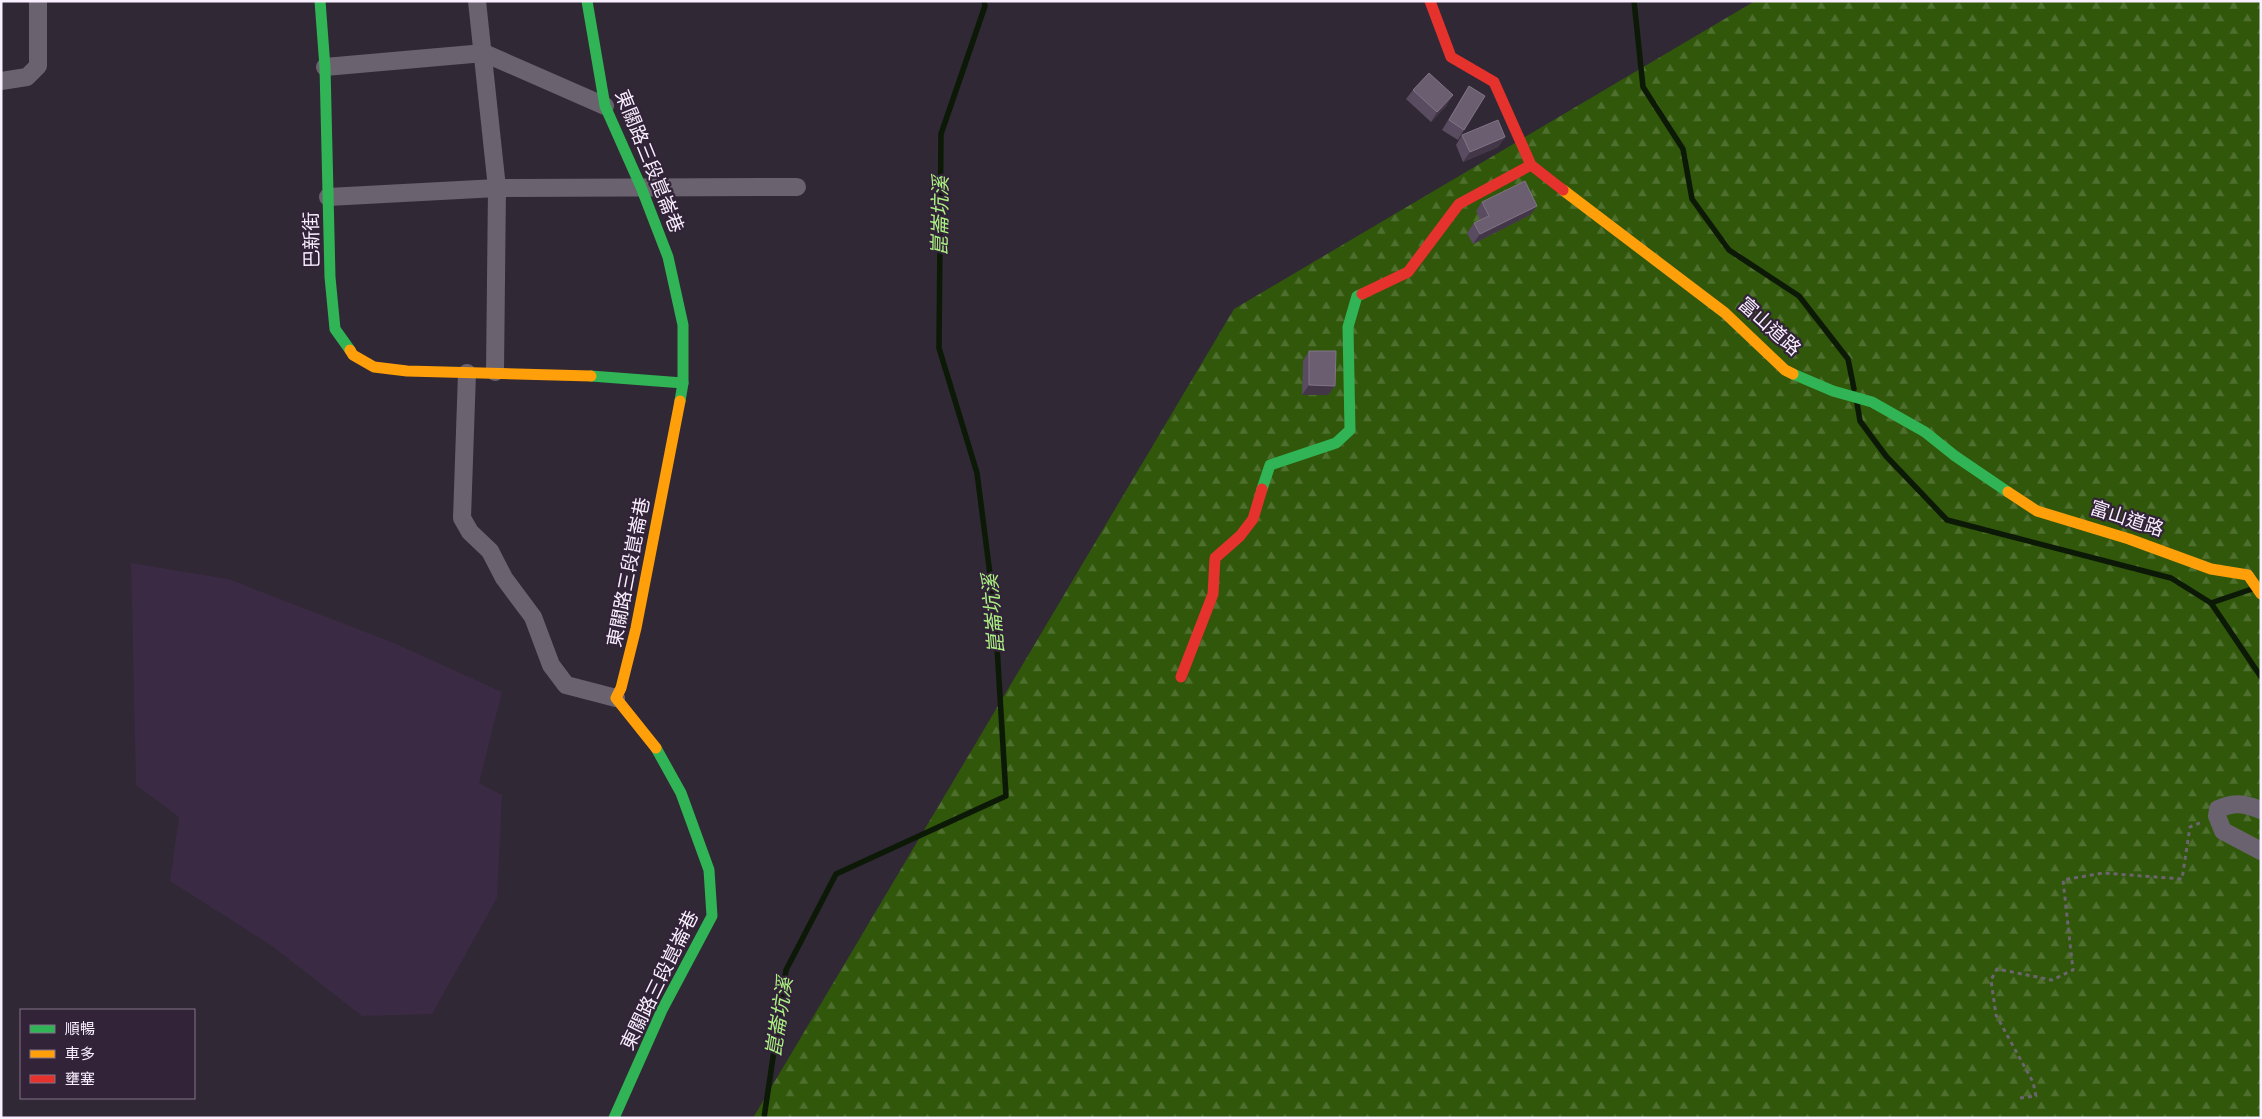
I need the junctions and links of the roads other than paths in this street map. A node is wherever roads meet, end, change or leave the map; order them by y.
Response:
1 (38, 1) edge
2 (320, 1) edge
3 (477, 1) edge
4 (587, 1) edge
5 (1430, 1) edge
6 (484, 52) junction
7 (325, 67) junction
8 (1, 81) edge
9 (605, 106) junction
10 (1531, 165) junction
11 (641, 187) junction
12 (797, 187) dead end
13 (497, 188) junction
14 (328, 196) junction
15 (496, 372) junction
16 (467, 373) junction
17 (683, 383) junction
18 (2261, 594) edge
19 (1181, 677) dead end
20 (616, 698) junction
21 (2261, 810) edge
22 (2261, 851) edge
23 (614, 1118) edge

1 - 8 street
2 - 7 street, 巴新街
3 - 6 street
4 - 9 street, 東關路三段崑崙巷
5 - 10 street, 富山道路
6 - 7 street
6 - 9 street
6 - 13 street
7 - 14 street, 巴新街
9 - 11 street, 東關路三段崑崙巷
10 - 18 street, 富山道路
10 - 19 street
11 - 12 street
11 - 13 street
11 - 17 street, 東關路三段崑崙巷
13 - 14 street
13 - 15 street
14 - 16 street, 巴新街
15 - 16 street, 巴新街
15 - 17 street, 巴新街
16 - 20 street
17 - 20 street, 東關路三段崑崙巷
20 - 23 street, 東關路三段崑崙巷
21 - 22 street

